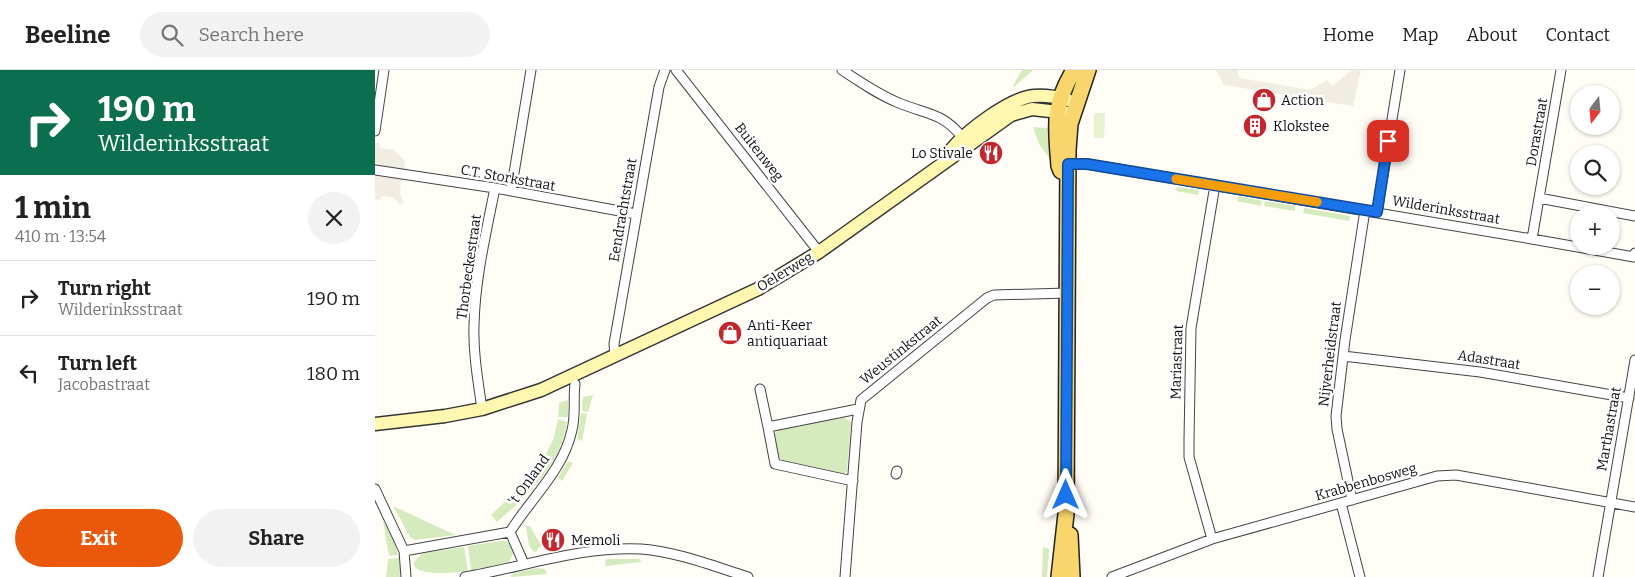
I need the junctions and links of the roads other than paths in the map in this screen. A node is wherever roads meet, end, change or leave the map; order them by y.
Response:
1 (384, 70) edge
2 (531, 70) edge
3 (665, 70) edge
4 (676, 70) edge
5 (841, 70) edge
6 (1074, 70) edge
7 (1088, 70) edge
8 (1400, 70) edge
9 (1561, 70) edge
10 (1059, 105) junction
11 (1075, 107) junction
12 (375, 131) edge
13 (963, 138) junction
14 (940, 164) junction
15 (1063, 165) junction
16 (375, 170) edge
17 (1215, 186) junction
18 (495, 188) junction
19 (511, 191) junction
20 (1539, 198) junction
21 (1365, 210) junction
22 (1377, 212) junction
23 (636, 214) junction
24 (1635, 216) edge
25 (1532, 239) junction
26 (819, 252) junction
27 (1635, 256) edge
28 (1067, 293) junction
29 (1343, 356) junction
30 (615, 357) junction
31 (1635, 360) edge
32 (575, 384) junction
33 (760, 389) dead end
34 (541, 390) junction
35 (1629, 398) junction
36 (483, 409) junction
37 (859, 410) junction
38 (375, 424) edge
39 (768, 427) junction
40 (853, 481) junction
41 (375, 489) edge
42 (1352, 500) junction
43 (1341, 503) junction
44 (1611, 503) junction
45 (1635, 507) edge
46 (1066, 514) junction
47 (510, 532) junction
48 (1212, 538) junction
49 (404, 551) junction
50 (524, 564) junction
51 (406, 577) edge
52 (465, 577) edge
53 (748, 577) edge
54 (845, 577) edge
55 (1059, 577) edge
56 (1072, 577) edge
57 (1112, 577) edge
58 (1360, 577) edge
59 (1598, 577) edge

1 - 12 street
2 - 19 street
3 - 23 street, Eendrachtstraat
4 - 26 street, Buitenweg
5 - 13 street
6 - 10 main road
7 - 11 main road
8 - 22 street
9 - 20 street, Dorastraat
10 - 11 main road, Oelerweg
10 - 13 main road, Oelerweg
10 - 14 main road, Oelerweg
10 - 15 main road
11 - 15 main road
13 - 14 main road, Oelerweg
14 - 26 main road, Oelerweg
15 - 17 street, Wilderinksstraat
15 - 28 main road
16 - 18 street, C.T. Storkstraat
17 - 21 street, Wilderinksstraat
17 - 48 street, Mariastraat
18 - 19 street, C.T. Storkstraat
18 - 36 street, Thorbeckestraat
19 - 23 street, C.T. Storkstraat
20 - 24 street
20 - 25 street, Dorastraat
21 - 22 street, Wilderinksstraat
21 - 29 street, Nijverheidstraat
22 - 25 street, Wilderinksstraat
23 - 30 street, Eendrachtstraat
25 - 27 street, Wilderinksstraat
26 - 30 main road, Oelerweg
28 - 37 street, Weustinkstraat
28 - 46 main road
29 - 35 street, Adastraat
29 - 42 street, Nijverheidstraat
30 - 32 main road, Oelerweg
30 - 34 main road, Oelerweg
31 - 35 street, Marthastraat
32 - 34 main road, Oelerweg
32 - 47 street, 't Onland
33 - 39 street
34 - 36 main road, Oelerweg
35 - 44 street, Marthastraat
36 - 38 main road, Oelerweg
37 - 39 street
37 - 40 street
39 - 40 street
40 - 54 street
41 - 49 street
42 - 43 street, Krabbenbosweg
42 - 44 street, Krabbenbosweg
43 - 48 street, Krabbenbosweg
43 - 58 street
44 - 45 street, Krabbenbosweg
44 - 59 street, Marthastraat
46 - 55 main road
46 - 56 main road
47 - 49 street
47 - 50 street
48 - 57 street, Krabbenbosweg
49 - 51 street
50 - 52 street
50 - 53 street

